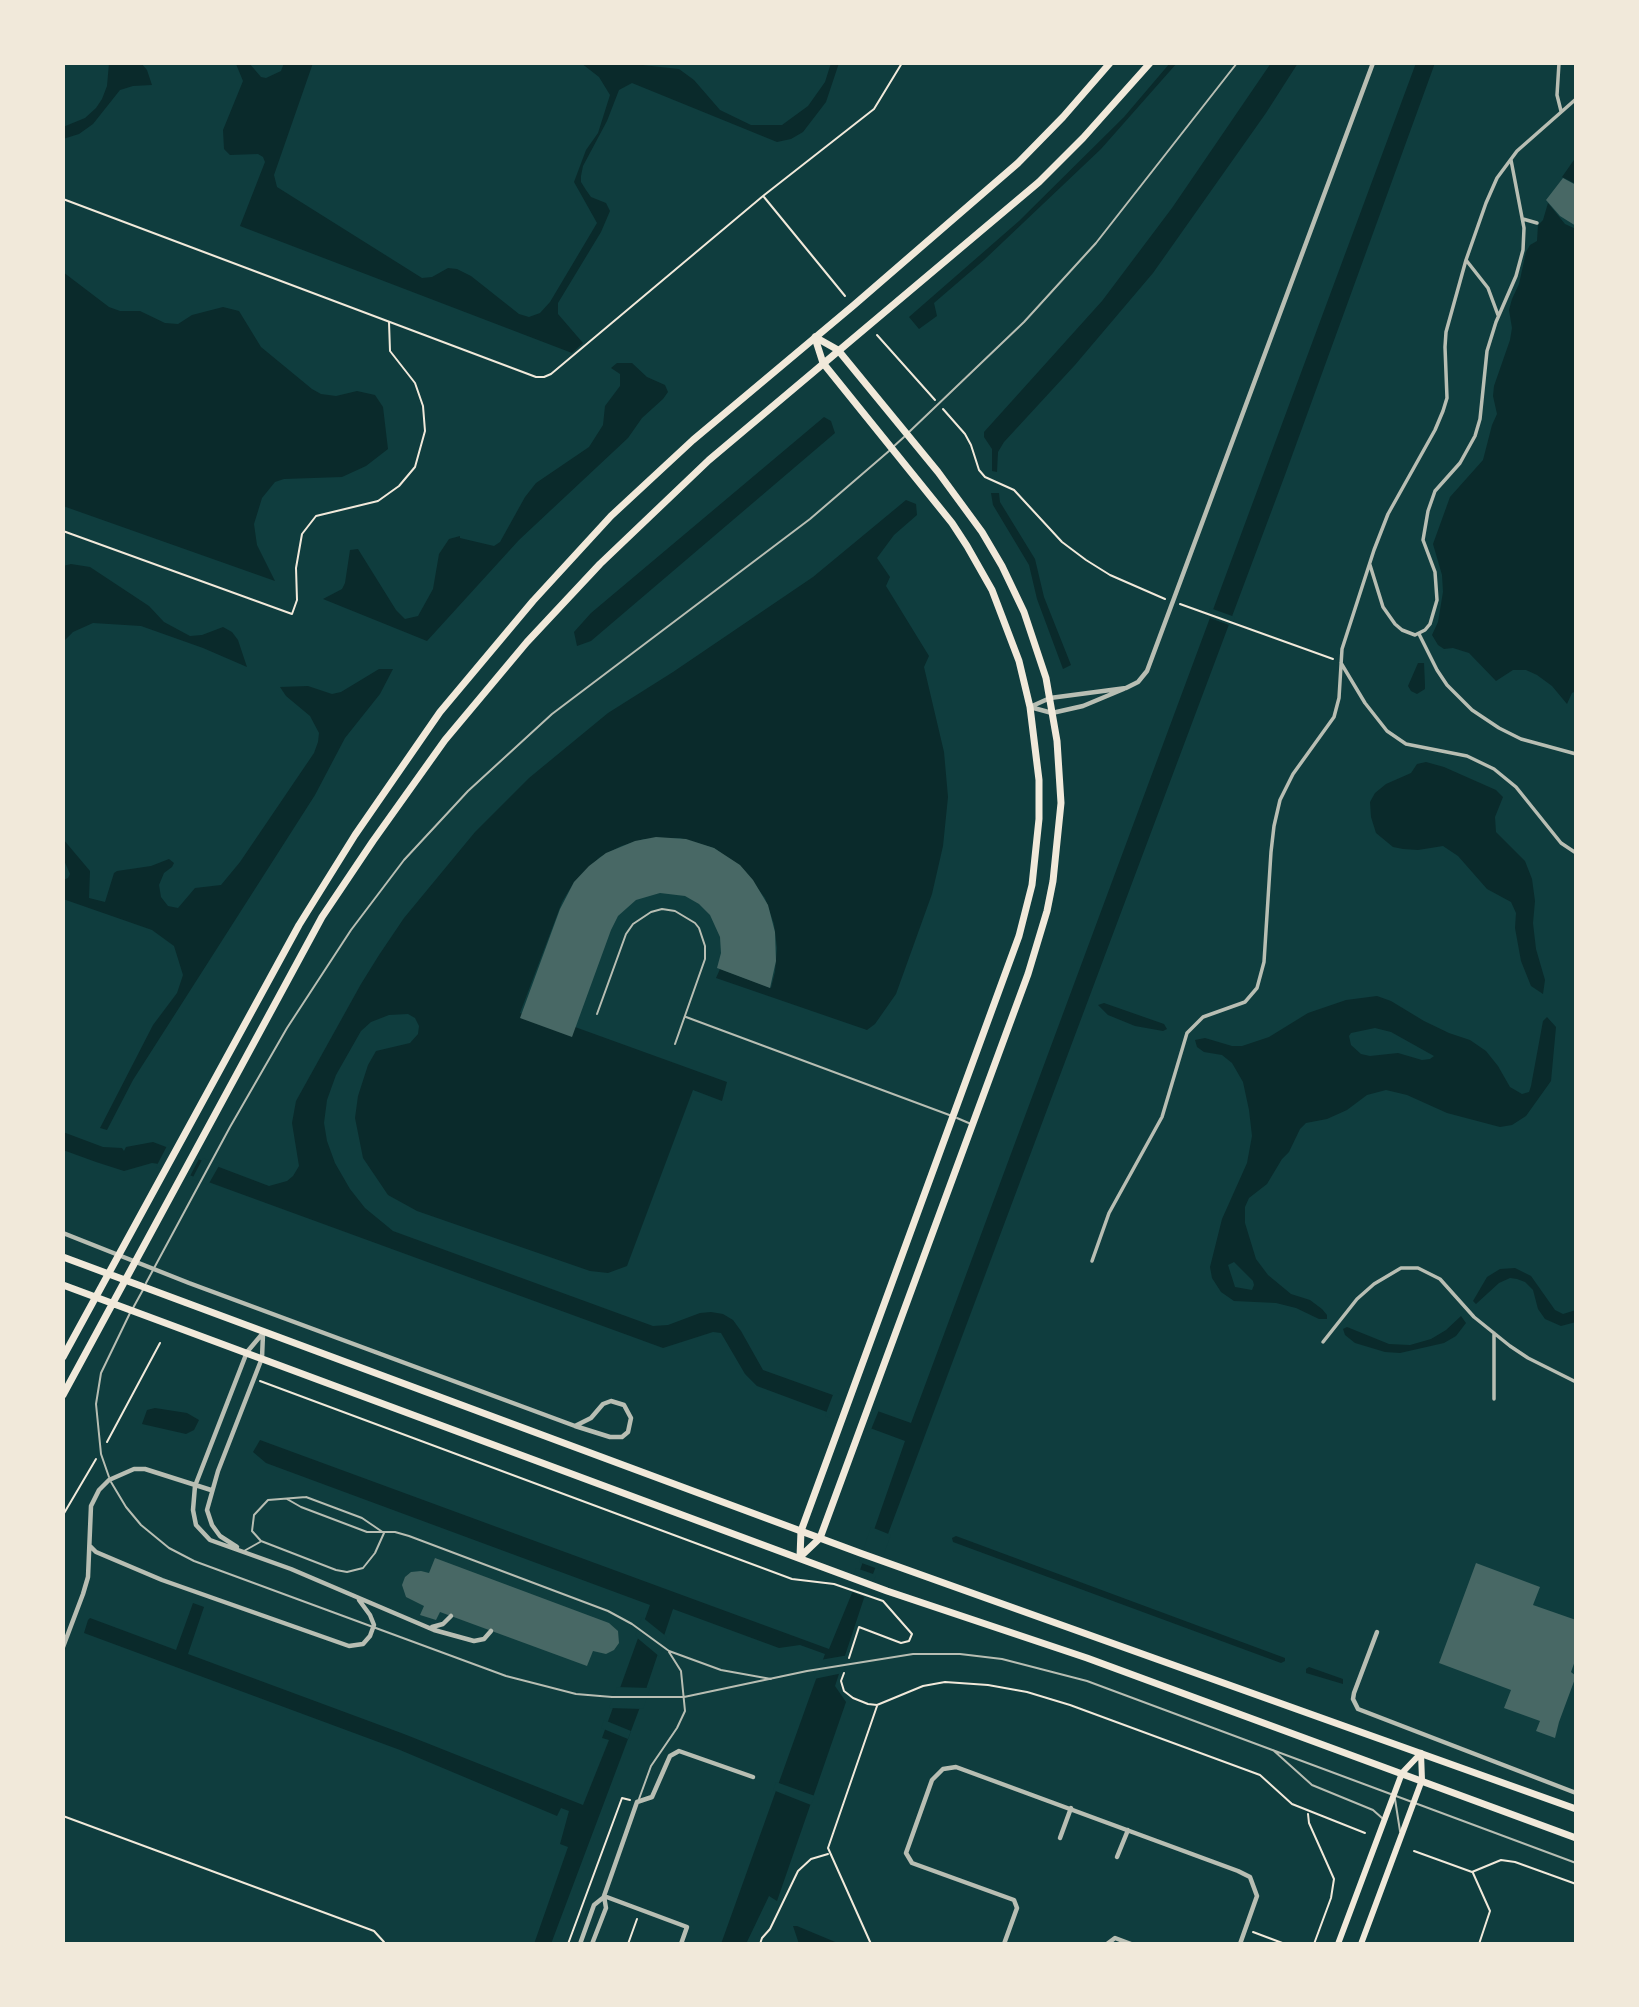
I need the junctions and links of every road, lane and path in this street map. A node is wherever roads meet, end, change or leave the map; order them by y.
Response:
1 (902, 63) edge
2 (1110, 63) edge
3 (1150, 63) edge
4 (1237, 63) edge
5 (1373, 63) edge
6 (1559, 63) edge
7 (1576, 99) edge
8 (1562, 111) junction
9 (1511, 160) junction
10 (763, 196) junction
11 (63, 199) edge
12 (1523, 219) junction
13 (1536, 223) dead end
14 (1466, 260) junction
15 (845, 296) dead end
16 (1499, 317) junction
17 (389, 322) junction
18 (877, 335) dead end
19 (815, 337) junction
20 (838, 351) junction
21 (823, 363) junction
22 (63, 531) edge
23 (1370, 565) junction
24 (1173, 602) junction
25 (1419, 634) junction
26 (1340, 662) junction
27 (1126, 688) junction
28 (1050, 698) junction
29 (1030, 707) junction
30 (1052, 713) junction
31 (1576, 754) edge
32 (1576, 853) edge
33 (597, 1014) dead end
34 (686, 1017) junction
35 (675, 1045) dead end
36 (954, 1117) junction
37 (972, 1124) junction
38 (63, 1233) edge
39 (63, 1257) edge
40 (1092, 1261) dead end
41 (63, 1285) edge
42 (263, 1333) junction
43 (1494, 1333) junction
44 (1324, 1342) dead end
45 (160, 1343) dead end
46 (247, 1352) junction
47 (63, 1357) edge
48 (262, 1358) junction
49 (253, 1378) junction
50 (1576, 1382) edge
51 (63, 1395) edge
52 (1494, 1399) dead end
53 (575, 1426) junction
54 (107, 1443) dead end
55 (100, 1453) dead end
56 (195, 1486) junction
57 (211, 1490) junction
58 (288, 1499) junction
59 (63, 1515) edge
60 (801, 1531) junction
61 (384, 1533) junction
62 (820, 1538) junction
63 (261, 1541) junction
64 (90, 1546) junction
65 (244, 1551) junction
66 (800, 1557) junction
67 (353, 1595) junction
68 (451, 1616) dead end
69 (430, 1627) junction
70 (491, 1631) dead end
71 (1377, 1632) dead end
72 (63, 1647) edge
73 (668, 1651) junction
74 (848, 1660) dead end
75 (845, 1670) dead end
76 (772, 1680) junction
77 (684, 1697) junction
78 (877, 1704) junction
79 (1272, 1750) junction
80 (1421, 1753) junction
81 (1402, 1773) junction
82 (754, 1777) dead end
83 (1422, 1780) junction
84 (1576, 1793) edge
85 (1394, 1794) junction
86 (637, 1802) junction
87 (1414, 1802) junction
88 (1071, 1808) junction
89 (1576, 1809) edge
90 (1307, 1812) junction
91 (63, 1816) edge
92 (1384, 1821) junction
93 (1128, 1830) junction
94 (1365, 1833) dead end
95 (1060, 1838) dead end
96 (1401, 1838) junction
97 (1576, 1838) edge
98 (1415, 1852) dead end
99 (829, 1853) junction
100 (1117, 1857) dead end
101 (1576, 1863) edge
102 (1472, 1872) junction
103 (1576, 1884) edge
104 (604, 1896) junction
105 (640, 1909) junction
106 (1245, 1929) junction
107 (384, 1942) dead end
108 (568, 1944) edge
109 (580, 1944) edge
110 (592, 1944) edge
111 (628, 1944) edge
112 (681, 1944) edge
113 (760, 1944) edge
114 (871, 1944) edge
115 (1004, 1944) edge
116 (1107, 1944) edge
117 (1131, 1944) edge
118 (1240, 1944) edge
119 (1285, 1944) edge
120 (1314, 1944) edge
121 (1338, 1944) edge
122 (1361, 1944) edge
123 (1479, 1944) edge

1 - 10 path
2 - 19 main road
3 - 20 main road
4 - 77 lane
5 - 24 street
6 - 8 street
7 - 8 street
8 - 9 street
9 - 12 street
9 - 14 street
10 - 15 path
10 - 17 path
11 - 17 path
12 - 13 street
12 - 16 street
14 - 16 street
14 - 23 street
16 - 25 street
17 - 22 path
18 - 24 path
19 - 20 main road
19 - 21 main road
19 - 47 main road
20 - 21 main road
20 - 28 main road
21 - 29 main road
21 - 51 main road
23 - 25 street
23 - 26 street
24 - 26 path
24 - 27 street
25 - 31 street
26 - 32 street
26 - 40 street
27 - 28 street
27 - 30 street
28 - 29 street
28 - 30 main road
29 - 30 street
29 - 36 main road
30 - 37 main road
33 - 34 lane
34 - 35 lane
34 - 36 lane
36 - 37 lane
36 - 60 main road
37 - 62 main road
38 - 53 street
39 - 42 main road
41 - 46 main road
42 - 46 street
42 - 48 street
42 - 60 main road
43 - 44 street
43 - 50 street
43 - 52 street
45 - 54 path
46 - 48 main road
46 - 56 street
48 - 49 street
48 - 66 main road
49 - 57 street
49 - 74 path
53 - 53 street
55 - 59 path
56 - 57 street
56 - 64 street
56 - 65 street
57 - 65 street
58 - 61 lane
58 - 61 lane
58 - 63 lane
60 - 62 main road
60 - 66 main road
61 - 63 lane
61 - 73 lane
62 - 66 main road
62 - 80 main road
63 - 65 lane
64 - 67 street
64 - 72 street
65 - 67 street
66 - 81 main road
67 - 69 street
68 - 69 street
69 - 70 street
71 - 84 street
73 - 76 lane
73 - 77 lane
75 - 78 path
76 - 77 lane
76 - 79 lane
77 - 86 lane
78 - 90 path
78 - 99 path
79 - 85 lane
79 - 92 lane
80 - 81 main road
80 - 83 main road
80 - 89 main road
81 - 83 main road
81 - 85 main road
82 - 86 street
83 - 87 main road
83 - 97 main road
85 - 87 lane
85 - 92 main road
85 - 96 lane
86 - 104 street
86 - 108 path
87 - 96 main road
87 - 101 lane
88 - 93 street
88 - 95 street
88 - 115 street
90 - 94 path
90 - 120 path
91 - 107 path
92 - 121 main road
93 - 100 street
93 - 106 street
96 - 122 main road
98 - 102 path
99 - 113 path
99 - 114 path
102 - 103 path
102 - 123 path
104 - 105 street
104 - 109 street
104 - 110 street
105 - 111 path
105 - 112 street
106 - 118 street
106 - 119 path
116 - 117 street

